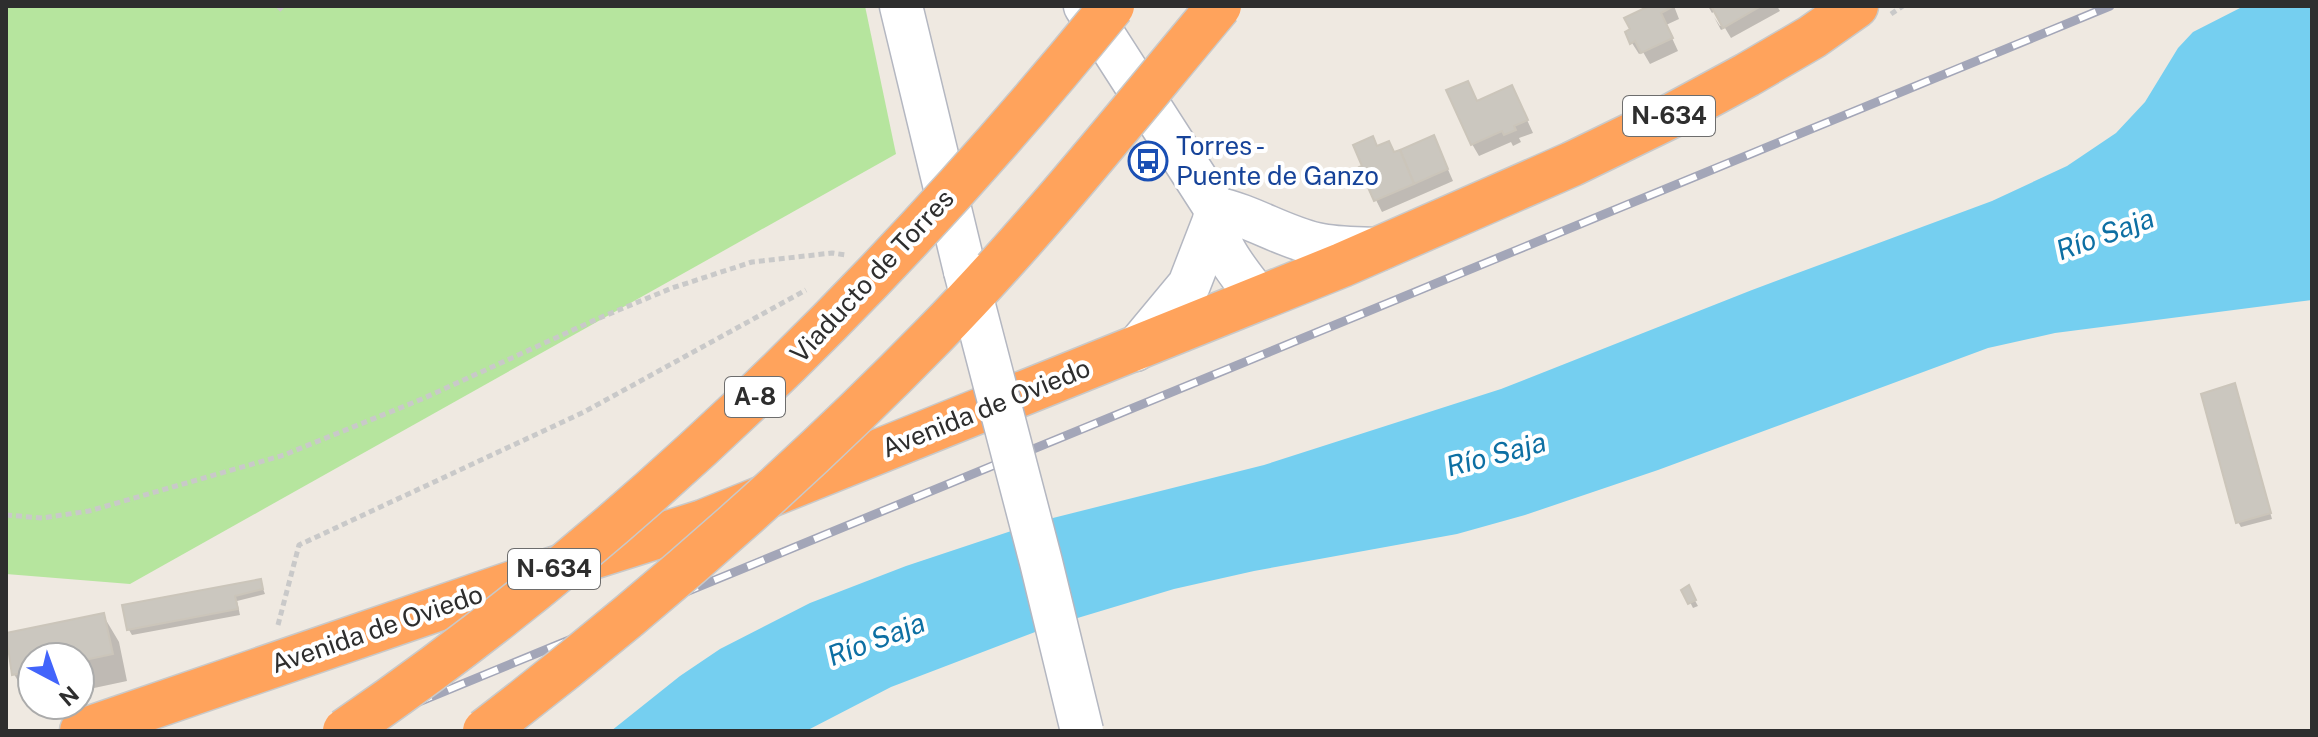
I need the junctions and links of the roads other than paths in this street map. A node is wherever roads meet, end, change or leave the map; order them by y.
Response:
1 (901, 6) edge
2 (1085, 6) edge
3 (1112, 6) edge
4 (1219, 6) edge
5 (1856, 6) edge
6 (1221, 214) junction
7 (1380, 249) junction
8 (1259, 299) junction
9 (1135, 350) junction
10 (82, 731) edge
11 (345, 731) edge
12 (485, 731) edge
13 (1082, 731) edge

1 - 13 street, bridge
2 - 6 street
3 - 11 highway, Viaducto de Torres / A-8, bridge
4 - 12 highway, bridge
5 - 7 highway, Avenida de Oviedo / N-634
6 - 7 street
6 - 8 street
6 - 9 street
7 - 8 highway, Avenida de Oviedo / N-634
8 - 9 highway, Avenida de Oviedo / N-634
9 - 10 highway, Avenida de Oviedo / N-634

